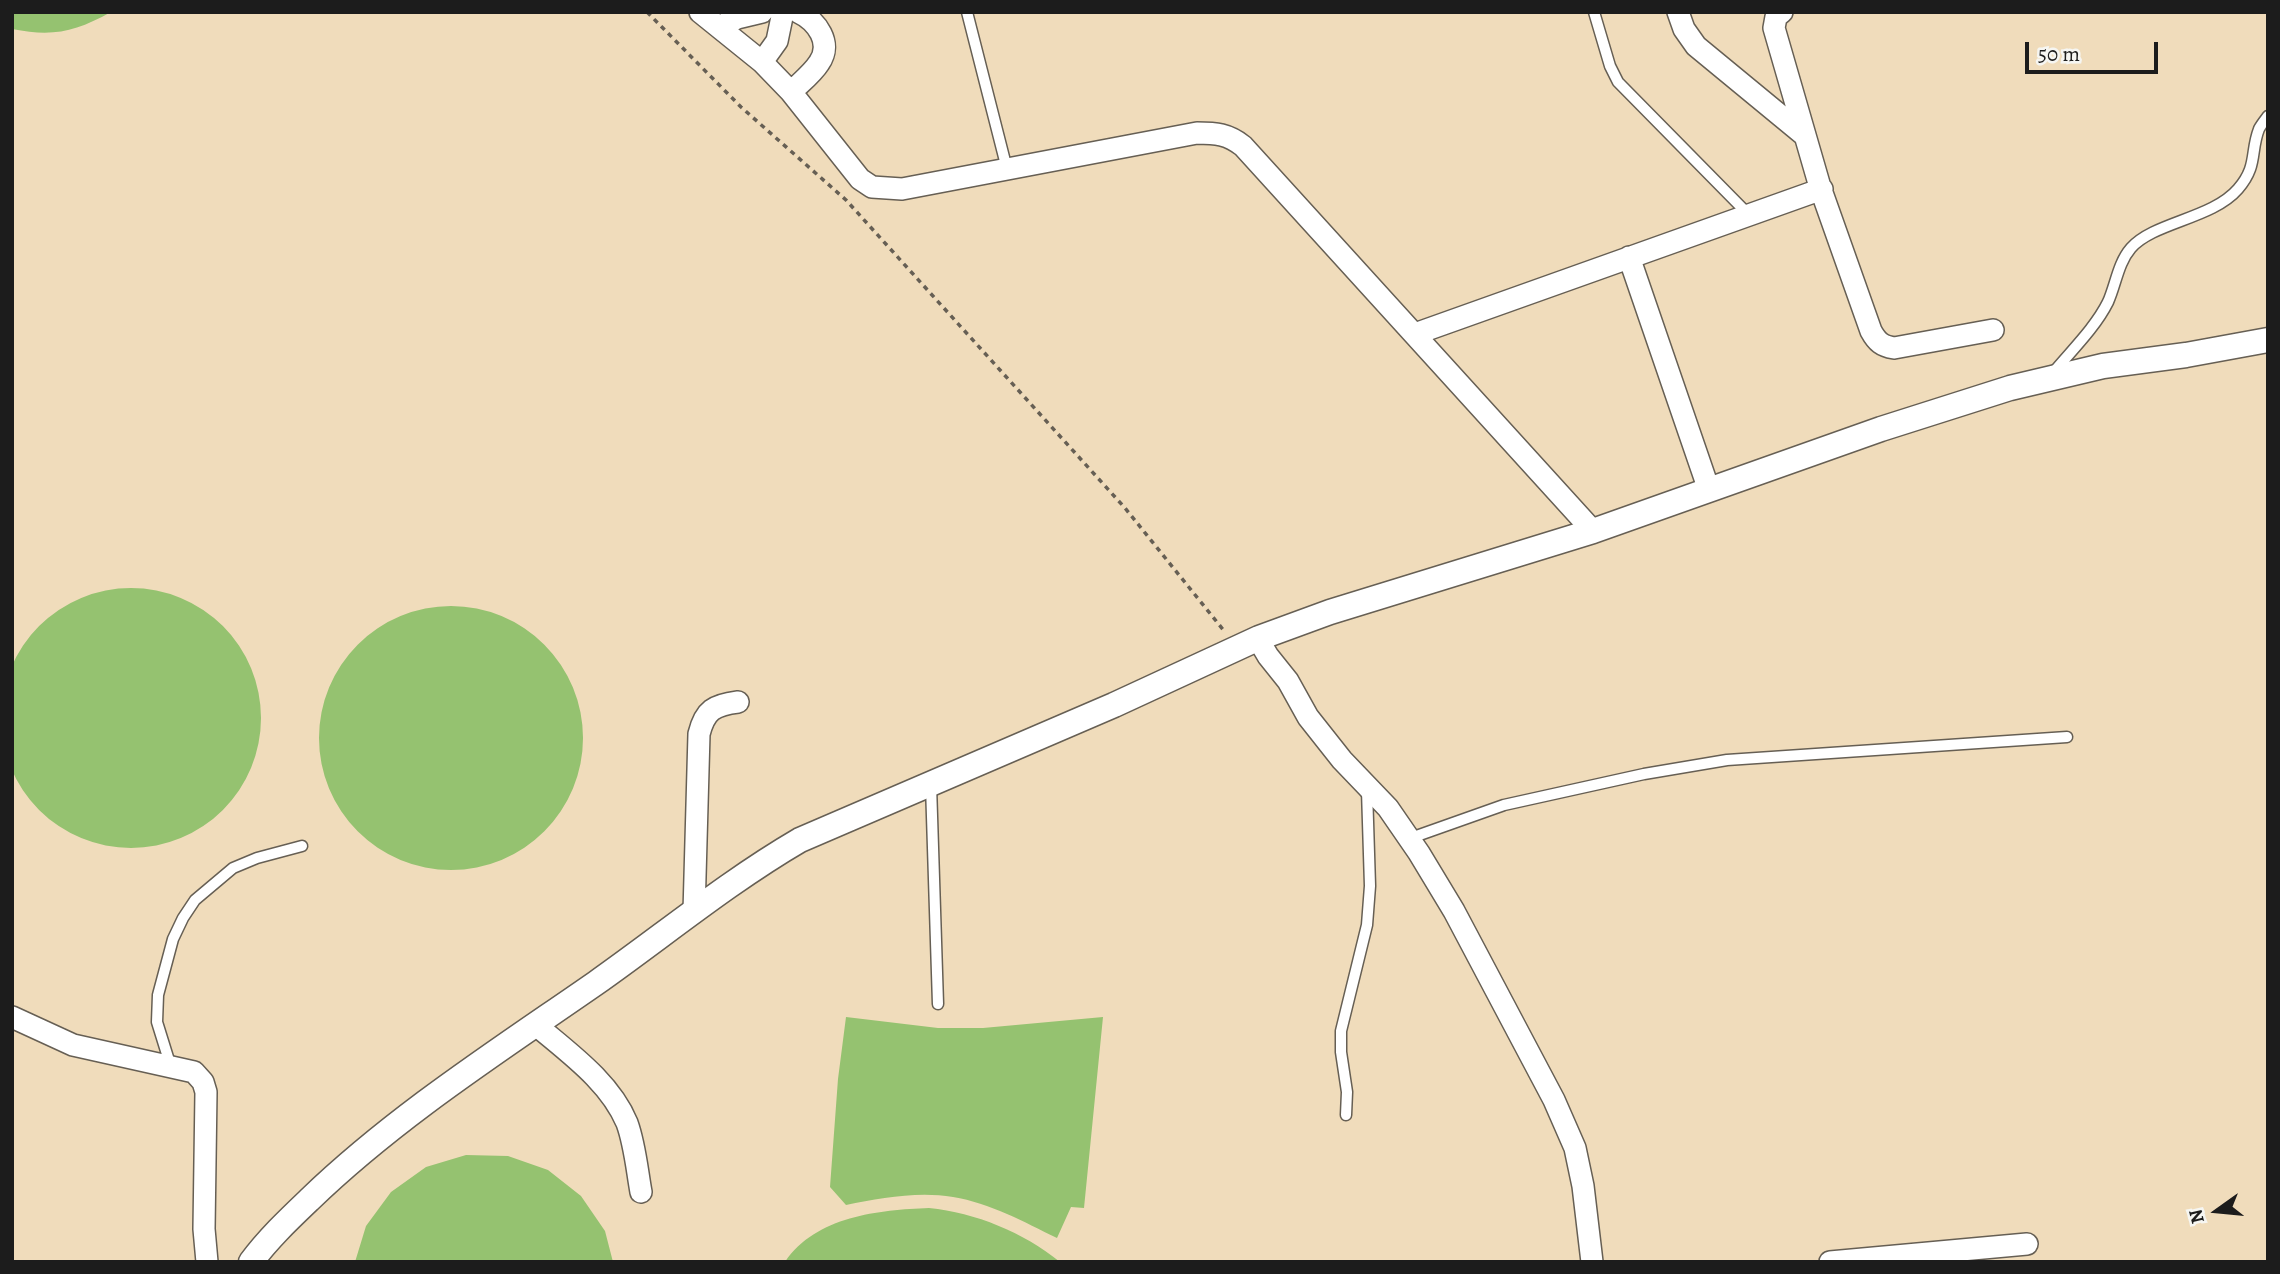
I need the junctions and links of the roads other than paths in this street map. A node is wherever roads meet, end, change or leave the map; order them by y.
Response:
1 (700, 12) edge
2 (762, 12) edge
3 (783, 12) edge
4 (799, 12) edge
5 (968, 12) edge
6 (1594, 12) edge
7 (1678, 12) edge
8 (1782, 12) edge
9 (719, 27) junction
10 (762, 62) junction
11 (791, 92) junction
12 (2268, 116) edge
13 (1804, 135) junction
14 (1007, 169) junction
15 (1822, 189) junction
16 (1749, 215) junction
17 (1629, 257) junction
18 (1993, 330) dead end
19 (1415, 334) junction
20 (2268, 340) edge
21 (2049, 378) junction
22 (1709, 490) junction
23 (1593, 531) junction
24 (1247, 643) junction
25 (738, 702) dead end
26 (2067, 737) dead end
27 (931, 782) junction
28 (1367, 788) junction
29 (1408, 839) junction
30 (302, 846) dead end
31 (694, 912) junction
32 (938, 1004) dead end
33 (12, 1017) edge
34 (536, 1025) junction
35 (171, 1067) junction
36 (1346, 1115) dead end
37 (641, 1192) dead end
38 (2027, 1244) dead end
39 (207, 1262) edge
40 (251, 1262) edge
41 (1592, 1262) edge
42 (1830, 1262) edge

1 - 9 street
2 - 9 street
3 - 10 street
4 - 11 street
5 - 14 lane
6 - 16 lane
7 - 13 street
8 - 13 street
9 - 10 street
10 - 11 street
11 - 14 street
12 - 21 lane
13 - 15 street
14 - 19 street
15 - 16 street
15 - 18 street
16 - 17 street
17 - 19 street
17 - 22 street
19 - 23 street
20 - 21 street
21 - 22 street
22 - 23 street
23 - 24 street
24 - 27 street
24 - 28 street
25 - 31 street
26 - 29 lane
27 - 31 street
27 - 32 lane
28 - 29 street
28 - 36 lane
29 - 41 street
30 - 35 lane
31 - 34 street
33 - 35 street
34 - 37 street
34 - 40 street
35 - 39 street
38 - 42 street

